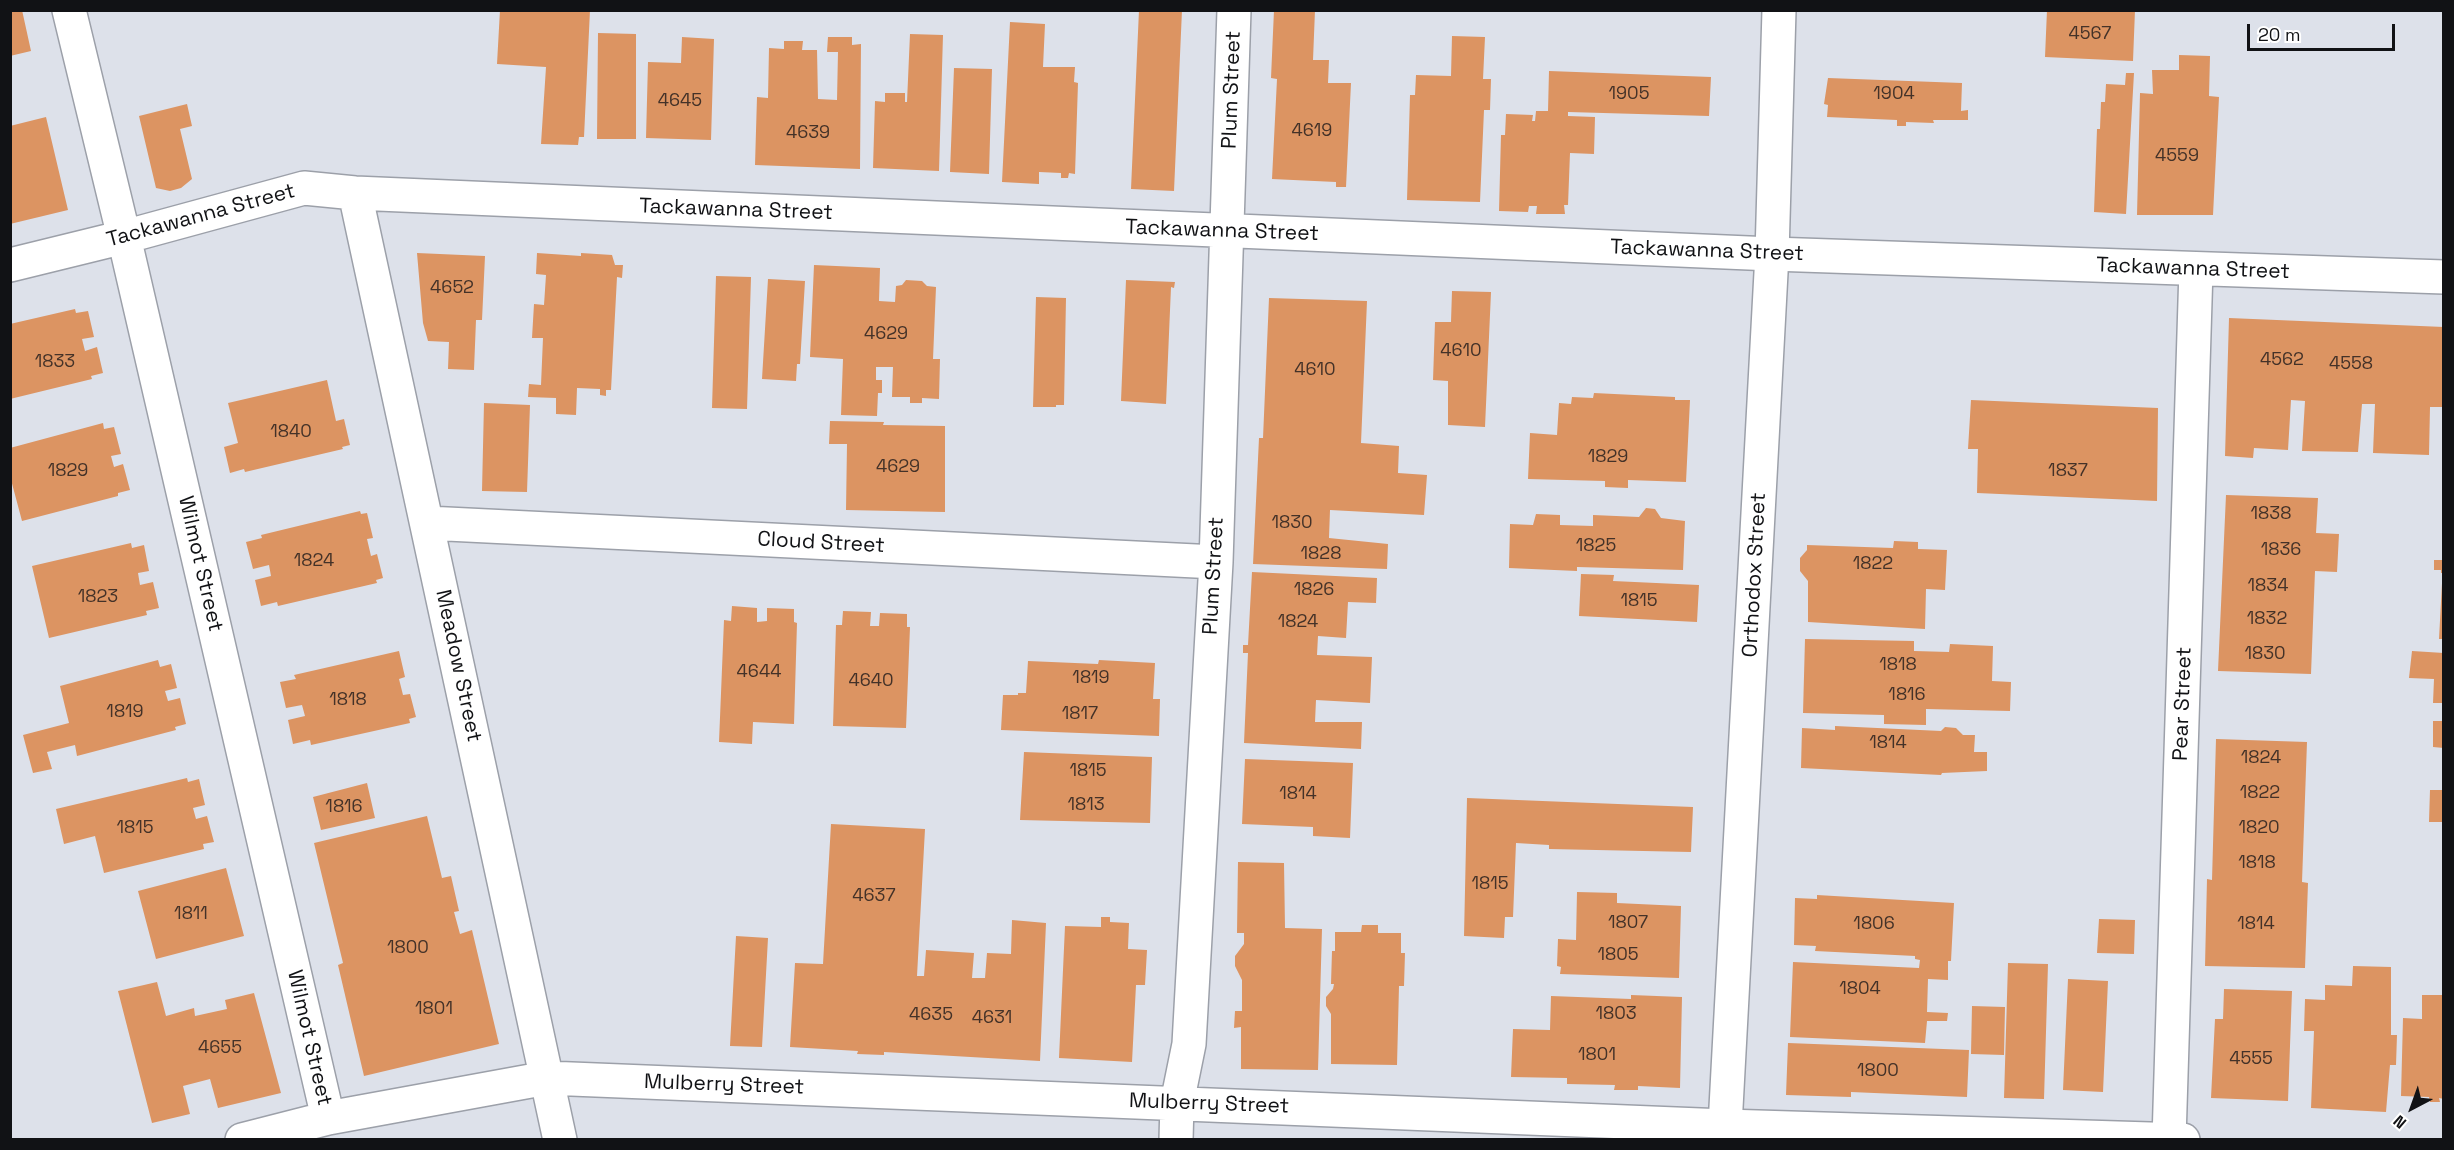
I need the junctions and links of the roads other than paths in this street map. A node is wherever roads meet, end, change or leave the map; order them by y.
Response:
1 (69, 10) edge
2 (1234, 10) edge
3 (1779, 10) edge
4 (355, 193) junction
5 (1227, 231) junction
6 (124, 237) junction
7 (1772, 254) junction
8 (10, 265) edge
9 (2196, 269) junction
10 (2444, 277) edge
11 (427, 524) junction
12 (1215, 562) junction
13 (547, 1078) junction
14 (1177, 1103) junction
15 (328, 1118) junction
16 (1726, 1133) edge
17 (2176, 1139) edge
18 (242, 1140) edge
19 (560, 1140) edge
20 (1176, 1140) edge

1 - 6 street, Wilmot Street
2 - 5 street, Plum Street
3 - 7 street, Orthodox Street
4 - 5 street, Tackawanna Street
4 - 6 street, Tackawanna Street
4 - 11 street, Meadow Street
5 - 7 street, Tackawanna Street
5 - 12 street, Plum Street
6 - 8 street, Tackawanna Street
6 - 15 street, Wilmot Street
7 - 9 street, Tackawanna Street
7 - 16 street, Orthodox Street
9 - 10 street, Tackawanna Street
9 - 17 street, Pear Street
11 - 12 street, Cloud Street
11 - 13 street, Meadow Street
12 - 14 street, Plum Street
13 - 14 street, Mulberry Street
13 - 15 street, Mulberry Street
13 - 19 street, Meadow Street
14 - 16 street, Mulberry Street
14 - 20 street, Plum Street
15 - 18 street, Mulberry Street
16 - 17 street, Mulberry Street

